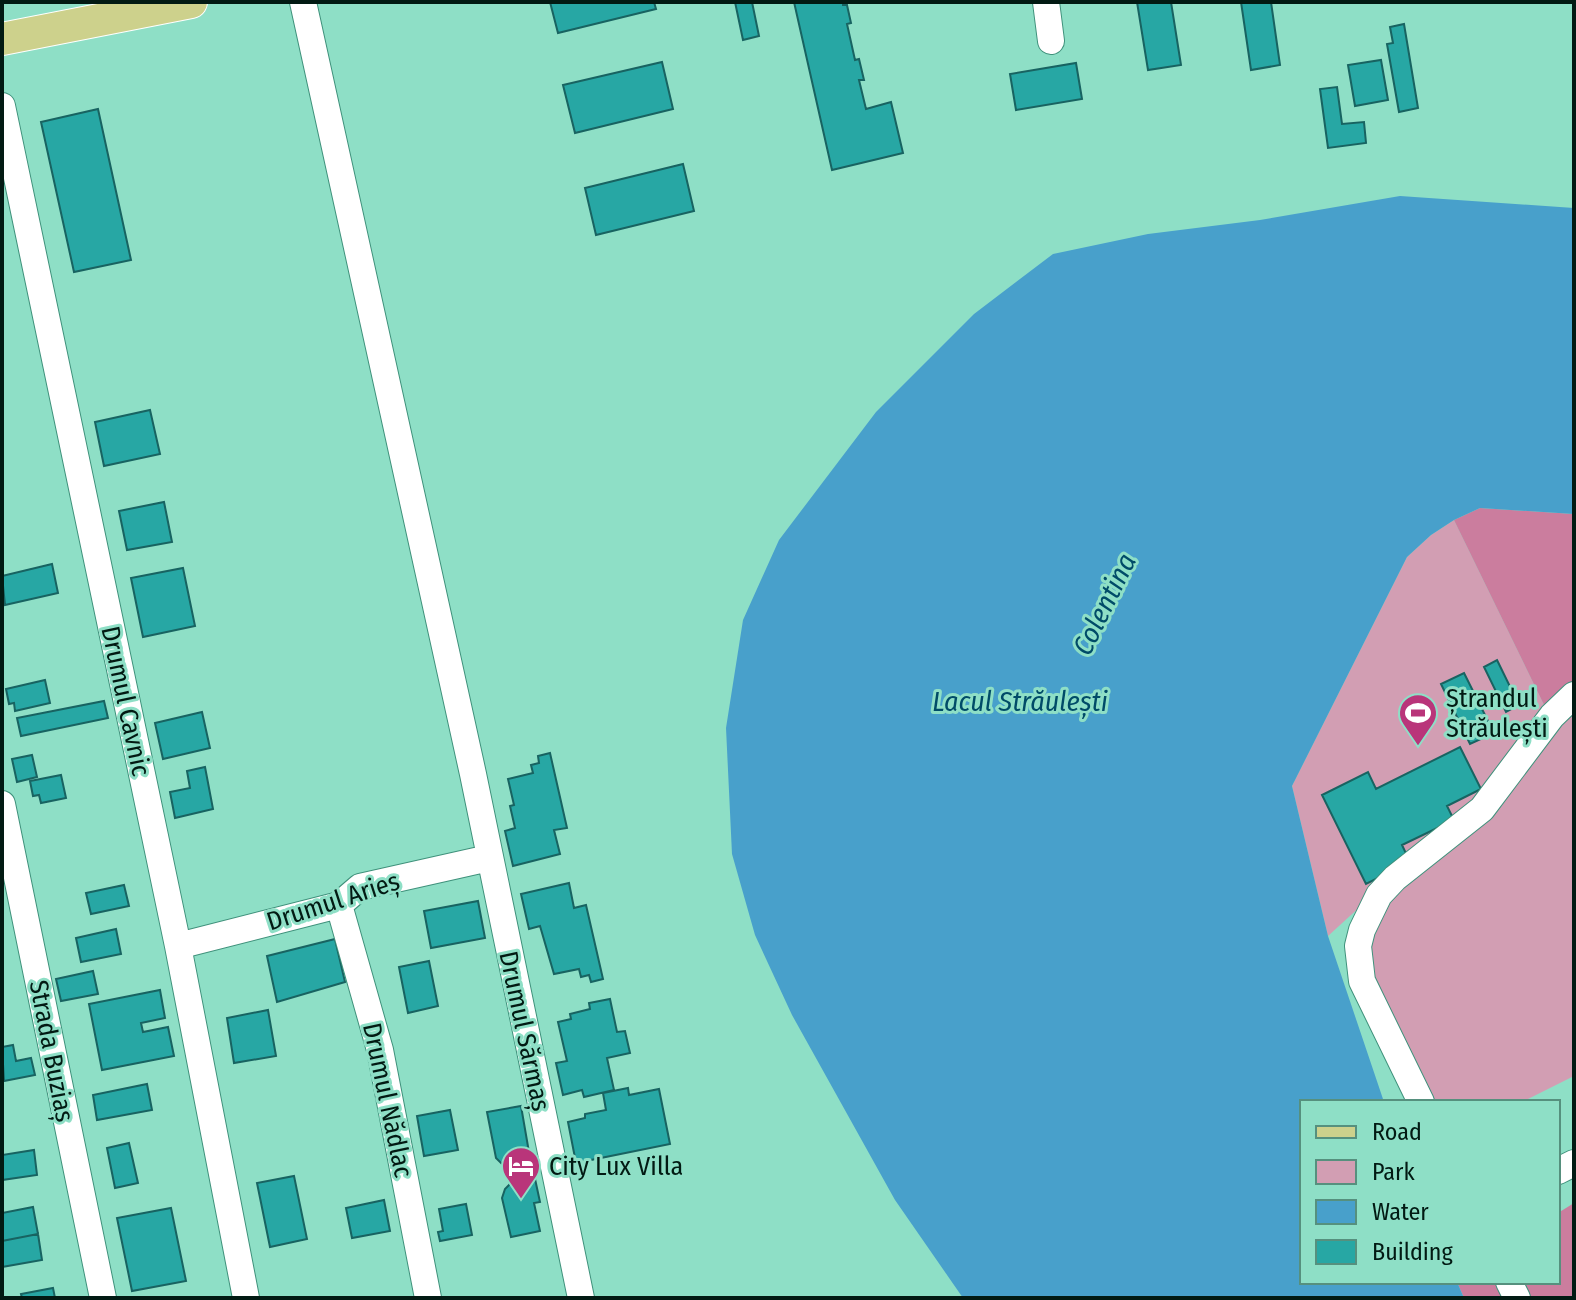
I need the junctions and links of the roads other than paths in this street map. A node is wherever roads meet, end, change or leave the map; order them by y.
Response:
1 (303, 2) edge
2 (1046, 2) edge
3 (176, 3) edge
4 (2, 39) edge
5 (1051, 41) dead end
6 (2, 106) edge
7 (1574, 695) edge
8 (2, 804) edge
9 (489, 858) junction
10 (339, 905) junction
11 (178, 946) junction
12 (1420, 1100) edge
13 (103, 1298) edge
14 (246, 1298) edge
15 (428, 1298) edge
16 (581, 1298) edge

1 - 9 street, Drumul Sărmaș
2 - 5 street
3 - 4 main road
6 - 11 street, Drumul Cavnic
7 - 12 street
8 - 13 street, Strada Buziaș
9 - 10 street, Drumul Arieș
9 - 16 street, Drumul Sărmaș
10 - 11 street, Drumul Arieș
10 - 15 street, Drumul Nădlac
11 - 14 street, Drumul Cavnic

